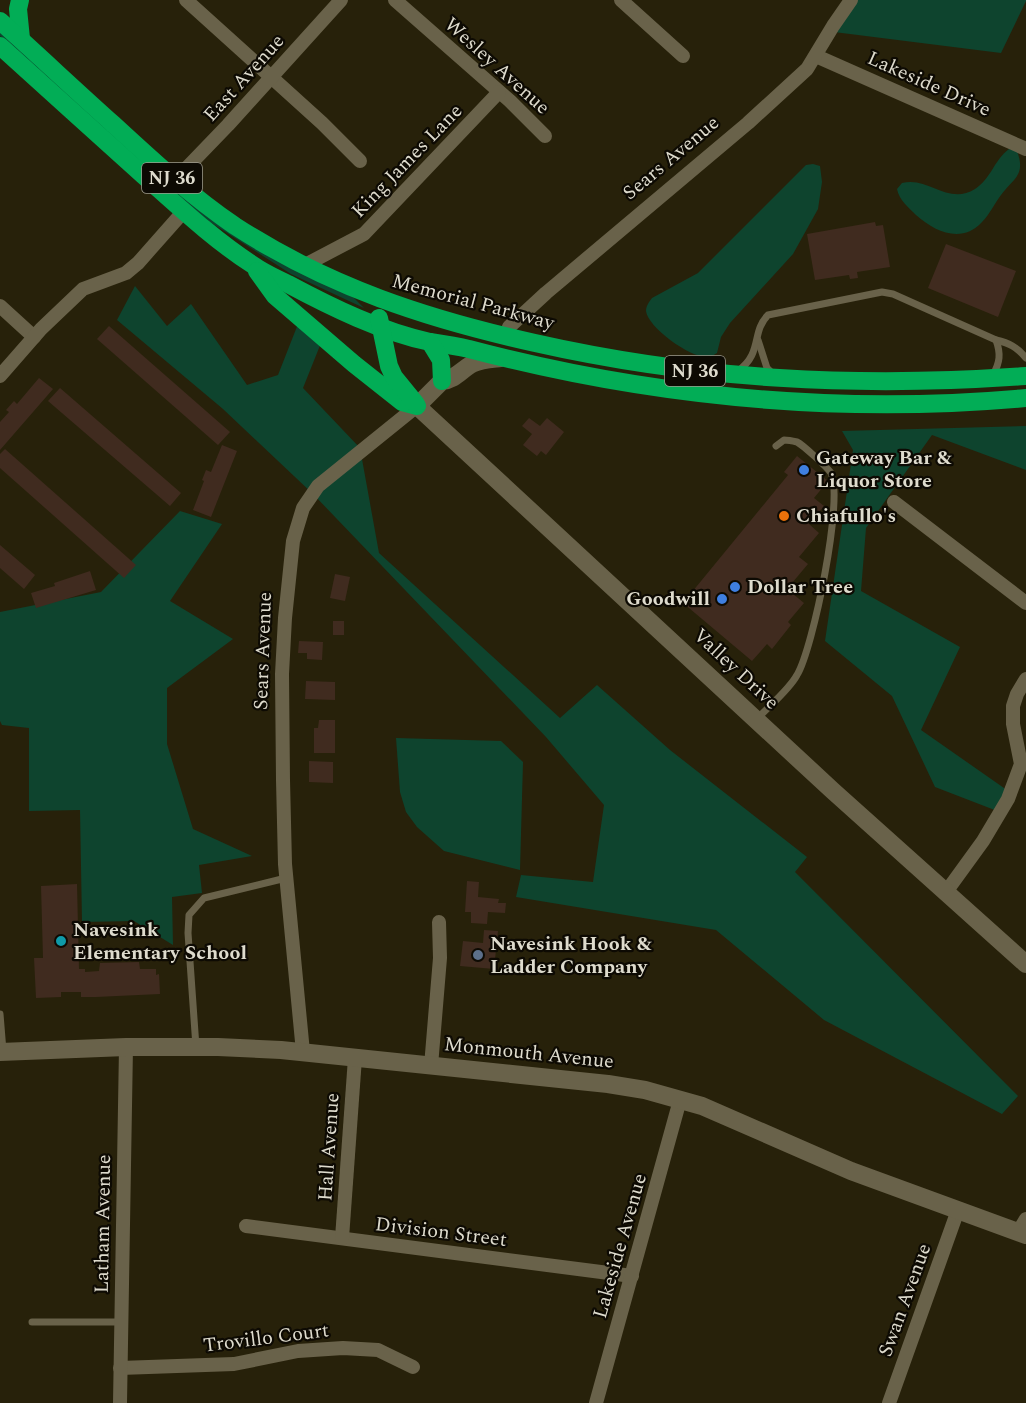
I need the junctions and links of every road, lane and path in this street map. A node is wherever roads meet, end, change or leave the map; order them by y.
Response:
1 (20, 0) edge
2 (186, 0) edge
3 (341, 0) edge
4 (395, 0) edge
5 (621, 0) edge
6 (851, 0) edge
7 (0, 21) edge
8 (21, 39) junction
9 (0, 46) edge
10 (683, 56) dead end
11 (816, 56) junction
12 (272, 77) junction
13 (499, 92) junction
14 (545, 136) dead end
15 (1026, 149) edge
16 (360, 161) dead end
17 (175, 180) junction
18 (184, 211) junction
19 (305, 265) junction
20 (253, 266) junction
21 (372, 297) junction
22 (0, 306) edge
23 (382, 326) junction
24 (34, 337) junction
25 (507, 337) junction
26 (758, 340) junction
27 (996, 340) junction
28 (430, 342) junction
29 (501, 358) junction
30 (1026, 358) edge
31 (731, 375) junction
32 (0, 376) edge
33 (1026, 376) edge
34 (991, 378) junction
35 (779, 379) junction
36 (442, 381) junction
37 (1026, 398) edge
38 (417, 406) junction
39 (777, 446) dead end
40 (894, 502) dead end
41 (1026, 603) edge
42 (1026, 679) edge
43 (757, 719) junction
44 (1023, 766) edge
45 (286, 878) junction
46 (946, 892) junction
47 (440, 922) dead end
48 (1026, 964) edge
49 (0, 1014) edge
50 (126, 1047) junction
51 (196, 1047) junction
52 (1, 1051) edge
53 (303, 1052) junction
54 (355, 1058) junction
55 (431, 1066) junction
56 (680, 1100) junction
57 (958, 1210) junction
58 (246, 1226) dead end
59 (1023, 1229) edge
60 (342, 1238) junction
61 (632, 1276) junction
62 (32, 1322) dead end
63 (121, 1322) junction
64 (413, 1366) dead end
65 (120, 1368) junction
66 (120, 1403) edge
67 (596, 1403) edge
68 (888, 1403) edge

1 - 8 highway
2 - 12 street
3 - 12 street, East Avenue
4 - 13 street, Wesley Avenue
5 - 10 street
6 - 11 street, Sears Avenue
7 - 8 highway, Memorial Parkway / NJ 36
8 - 17 highway, Memorial Parkway / NJ 36
9 - 18 highway, NJ 36
11 - 15 street, Lakeside Drive
11 - 25 street, Sears Avenue
12 - 16 street
12 - 17 street, East Avenue
13 - 14 street, Wesley Avenue
13 - 19 street, King James Lane
17 - 19 highway, Memorial Parkway / NJ 36
18 - 20 highway, NJ 36
18 - 24 street
19 - 21 highway, Memorial Parkway / NJ 36
20 - 23 highway, NJ 36
20 - 38 highway
21 - 23 highway
21 - 25 highway, Memorial Parkway / NJ 36
22 - 24 street
23 - 28 highway, NJ 36
23 - 38 highway
24 - 32 street
25 - 31 highway, Memorial Parkway / NJ 36
26 - 27 lane
26 - 31 lane
26 - 35 lane
27 - 30 lane
27 - 34 lane
28 - 29 highway, NJ 36
28 - 36 highway
29 - 36 street, Sears Avenue
29 - 37 highway, NJ 36
31 - 35 highway, Memorial Parkway / NJ 36
33 - 34 highway, Memorial Parkway / NJ 36
34 - 35 highway, Memorial Parkway / NJ 36
36 - 38 street, Sears Avenue
38 - 43 street, Valley Drive
38 - 45 street, Sears Avenue
39 - 43 lane
40 - 41 street
42 - 44 street
43 - 46 street, Valley Drive
44 - 46 street
45 - 51 lane
45 - 53 street, Sears Avenue
46 - 48 street, Valley Drive
47 - 55 street
49 - 52 lane
50 - 51 street, Monmouth Avenue
50 - 52 street, Monmouth Avenue
50 - 63 street, Latham Avenue
51 - 53 street, Monmouth Avenue
53 - 54 street, Monmouth Avenue
54 - 55 street, Monmouth Avenue
54 - 60 street, Hall Avenue
55 - 56 street, Monmouth Avenue
56 - 57 street, Monmouth Avenue
56 - 61 street, Lakeside Avenue
57 - 59 street, Monmouth Avenue
57 - 68 street, Swan Avenue
58 - 60 street, Division Street
60 - 61 street, Division Street
61 - 67 street, Lakeside Avenue
62 - 63 lane
63 - 65 street, Latham Avenue
64 - 65 street, Trovillo Court
65 - 66 street, Latham Avenue

